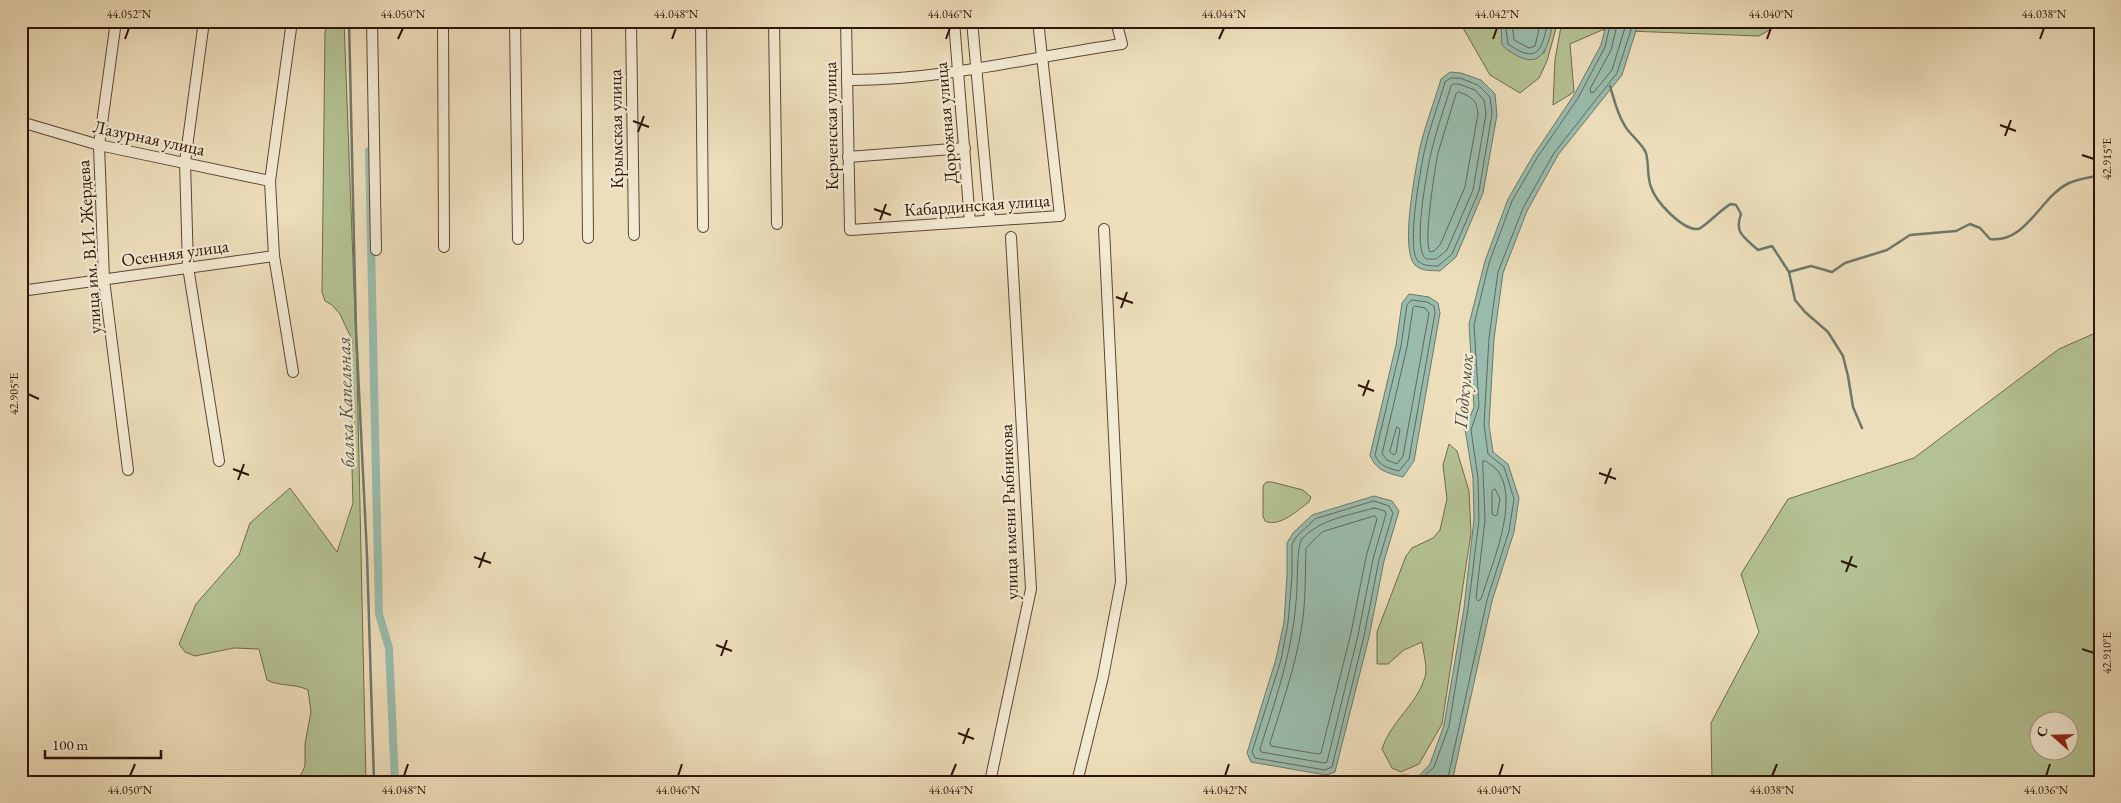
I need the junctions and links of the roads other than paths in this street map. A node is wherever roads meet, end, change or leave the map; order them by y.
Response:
1 (116, 21) edge
2 (204, 21) edge
3 (292, 21) edge
4 (372, 21) edge
5 (443, 21) edge
6 (515, 21) edge
7 (586, 21) edge
8 (631, 21) edge
9 (701, 21) edge
10 (774, 21) edge
11 (846, 21) edge
12 (954, 21) edge
13 (972, 21) edge
14 (1038, 21) edge
15 (1116, 21) edge
16 (1042, 57) junction
17 (977, 69) junction
18 (958, 73) junction
19 (847, 80) junction
20 (21, 122) edge
21 (99, 145) junction
22 (965, 148) junction
23 (848, 157) junction
24 (185, 162) junction
25 (270, 180) junction
26 (990, 220) junction
27 (970, 222) junction
28 (777, 224) dead end
29 (703, 227) dead end
30 (1104, 229) dead end
31 (850, 230) joint
32 (634, 235) dead end
33 (1011, 237) dead end
34 (588, 238) dead end
35 (518, 239) dead end
36 (444, 247) dead end
37 (376, 250) dead end
38 (274, 256) junction
39 (188, 267) junction
40 (104, 280) junction
41 (21, 291) edge
42 (293, 372) dead end
43 (219, 461) dead end
44 (128, 470) dead end
45 (990, 782) edge
46 (1077, 782) edge

1 - 21 street, улица им. В.И. Жердева
2 - 24 street
3 - 25 street
4 - 37 street
5 - 36 street
6 - 35 street
7 - 34 street
8 - 32 street, Крымская улица
9 - 29 street
10 - 28 street
11 - 19 street, Керченская улица
12 - 18 street, Дорожная улица
13 - 17 street, Дорожная улица
14 - 16 street, Кабардинская улица
15 - 16 street
16 - 17 street
16 - 26 street, Кабардинская улица
17 - 18 street
17 - 26 street, Дорожная улица
18 - 19 street
18 - 22 street, Дорожная улица
19 - 23 street, Керченская улица
20 - 21 street, Лазурная улица
21 - 24 street, Лазурная улица
21 - 40 street, улица им. В.И. Жердева
22 - 23 street
22 - 27 street, Дорожная улица
23 - 31 street, Керченская улица
24 - 25 street, Лазурная улица
24 - 39 street
25 - 38 street
26 - 27 street, Кабардинская улица
27 - 31 street, Кабардинская улица
30 - 46 street
33 - 45 street, улица имени Рыбникова
38 - 39 street, Осенняя улица
38 - 42 street
39 - 40 street, Осенняя улица
39 - 43 street
40 - 41 street, Осенняя улица
40 - 44 street, улица им. В.И. Жердева

